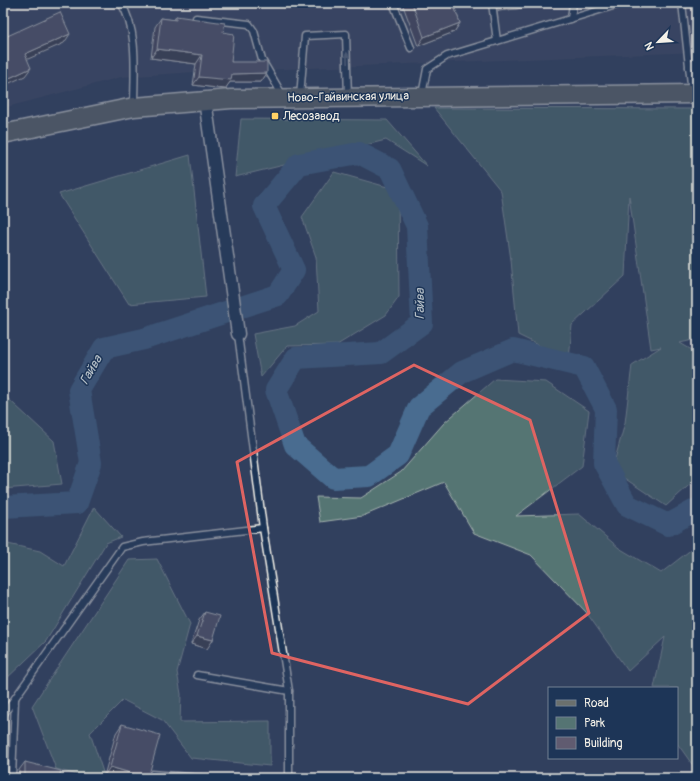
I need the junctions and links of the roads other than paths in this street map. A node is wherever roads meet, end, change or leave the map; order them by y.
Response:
1 (121, 3) edge
2 (393, 3) edge
3 (492, 3) edge
4 (573, 3) edge
5 (623, 3) edge
6 (682, 3) edge
7 (196, 18) edge
8 (571, 19) junction
9 (497, 41) junction
10 (411, 48) dead end
11 (697, 61) edge
12 (689, 67) junction
13 (695, 94) edge
14 (348, 96) junction
15 (422, 96) junction
16 (292, 97) junction
17 (205, 100) junction
18 (134, 107) junction
19 (3, 134) edge
20 (238, 334) joint
21 (263, 528) junction
22 (197, 675) dead end
23 (289, 691) junction
24 (15, 699) junction
25 (3, 715) edge
26 (152, 774) edge
27 (12, 778) edge
28 (201, 778) edge
29 (289, 778) edge

1 - 18 lane
2 - 10 lane
3 - 9 lane
4 - 8 lane
5 - 8 lane
6 - 12 lane
7 - 16 lane
8 - 9 lane
9 - 15 lane
11 - 12 lane
12 - 13 lane
13 - 15 main road, Ново-Гайвинская улица
14 - 15 main road, Ново-Гайвинская улица
14 - 16 main road, Ново-Гайвинская улица
14 -> 16 lane
16 - 17 main road, Ново-Гайвинская улица
17 - 18 main road, Ново-Гайвинская улица
17 - 20 street
18 - 19 main road, Ново-Гайвинская улица
20 - 21 lane
21 - 23 lane
21 - 24 lane
22 - 23 lane
23 - 29 lane
24 - 25 lane
24 - 27 lane
26 - 28 lane

